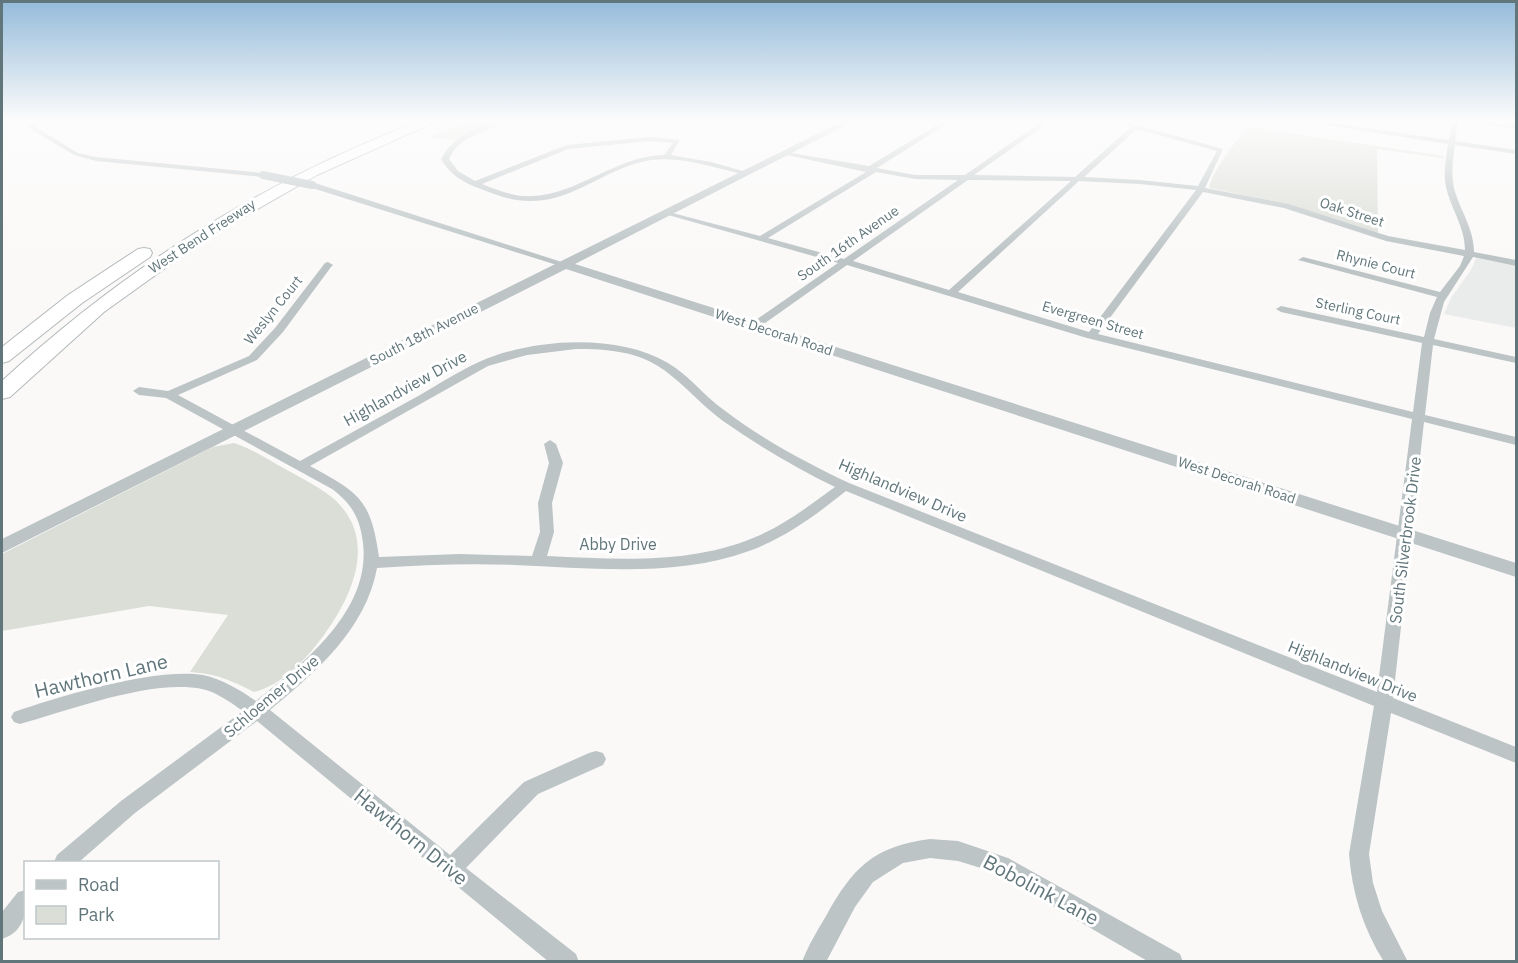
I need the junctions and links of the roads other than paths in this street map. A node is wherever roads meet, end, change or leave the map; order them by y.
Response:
1 (179, 167) edge
2 (299, 167) edge
3 (323, 167) edge
4 (448, 167) edge
5 (517, 167) edge
6 (621, 167) edge
7 (717, 167) edge
8 (757, 167) edge
9 (855, 167) edge
10 (875, 167) edge
11 (981, 167) edge
12 (1090, 167) edge
13 (1212, 167) edge
14 (1449, 167) edge
15 (870, 170) junction
16 (746, 172) junction
17 (965, 178) junction
18 (1076, 179) junction
19 (475, 184) junction
20 (1201, 189) junction
21 (665, 213) junction
22 (761, 239) junction
23 (1469, 253) junction
24 (1303, 260) dead end
25 (846, 262) junction
26 (1516, 263) edge
27 (328, 264) dead end
28 (563, 264) junction
29 (950, 294) junction
30 (1442, 295) junction
31 (1281, 309) dead end
32 (754, 326) junction
33 (1091, 336) junction
34 (1428, 341) junction
35 (2, 357) edge
36 (1516, 360) edge
37 (139, 391) dead end
38 (2, 392) edge
39 (169, 395) junction
40 (1420, 417) junction
41 (233, 429) junction
42 (1516, 441) edge
43 (550, 444) dead end
44 (301, 466) junction
45 (844, 486) junction
46 (1405, 534) junction
47 (2, 547) edge
48 (538, 561) junction
49 (372, 563) junction
50 (1516, 570) edge
51 (1384, 702) junction
52 (256, 711) junction
53 (20, 717) dead end
54 (1516, 755) edge
55 (596, 759) dead end
56 (65, 861) edge
57 (451, 869) junction
58 (24, 902) edge
59 (2, 928) edge
60 (568, 962) edge
61 (813, 962) edge
62 (1172, 962) edge
63 (1397, 962) edge

1 - 28 street, West Decorah Road, bridge
2 - 35 highway, West Bend Freeway
3 - 38 highway, West Bend Freeway
4 - 19 street
5 - 19 street
6 - 19 street
7 - 16 street
8 - 16 street, South 18th Avenue
9 - 15 street, Oak Street
10 - 15 street
11 - 17 street, South 16th Avenue
12 - 18 street
13 - 20 street
14 - 23 street
15 - 17 street, Oak Street
15 - 22 street
16 - 21 street, South 18th Avenue
17 - 18 street, Oak Street
17 - 25 street, South 16th Avenue
18 - 20 street, Oak Street
18 - 29 street
20 - 23 street, Oak Street
20 - 33 street
21 - 22 street, Evergreen Street
21 - 28 street, South 18th Avenue
22 - 25 street, Evergreen Street
23 - 26 street, Oak Street
23 - 30 street, South Silverbrook Drive
24 - 30 street, Rhynie Court
25 - 29 street, Evergreen Street
25 - 32 street, South 16th Avenue
27 - 39 street, Weslyn Court
28 - 32 street, West Decorah Road
28 - 41 street, South 18th Avenue
29 - 33 street, Evergreen Street
30 - 34 street, South Silverbrook Drive
31 - 34 street, Sterling Court
32 - 46 street, West Decorah Road
33 - 40 street, Evergreen Street
34 - 36 street, Sterling Court
34 - 40 street, South Silverbrook Drive
37 - 39 street, Schloemer Drive
39 - 41 street, Schloemer Drive
40 - 42 street, Evergreen Street
40 - 46 street, South Silverbrook Drive
41 - 44 street, Schloemer Drive
41 - 47 street, South 18th Avenue
43 - 48 street
44 - 45 street, Highlandview Drive
44 - 49 street, Schloemer Drive
45 - 48 street, Abby Drive
45 - 51 street, Highlandview Drive
46 - 50 street, West Decorah Road
46 - 51 street, South Silverbrook Drive
48 - 49 street, Abby Drive
49 - 52 street, Schloemer Drive
51 - 54 street, Highlandview Drive
51 - 63 street, South Silverbrook Drive
52 - 53 street, Hawthorn Lane
52 - 56 street, Schloemer Drive
52 - 57 street, Hawthorn Drive
55 - 57 street
57 - 60 street, Hawthorn Drive
58 - 59 street
61 - 62 street, Bobolink Lane

